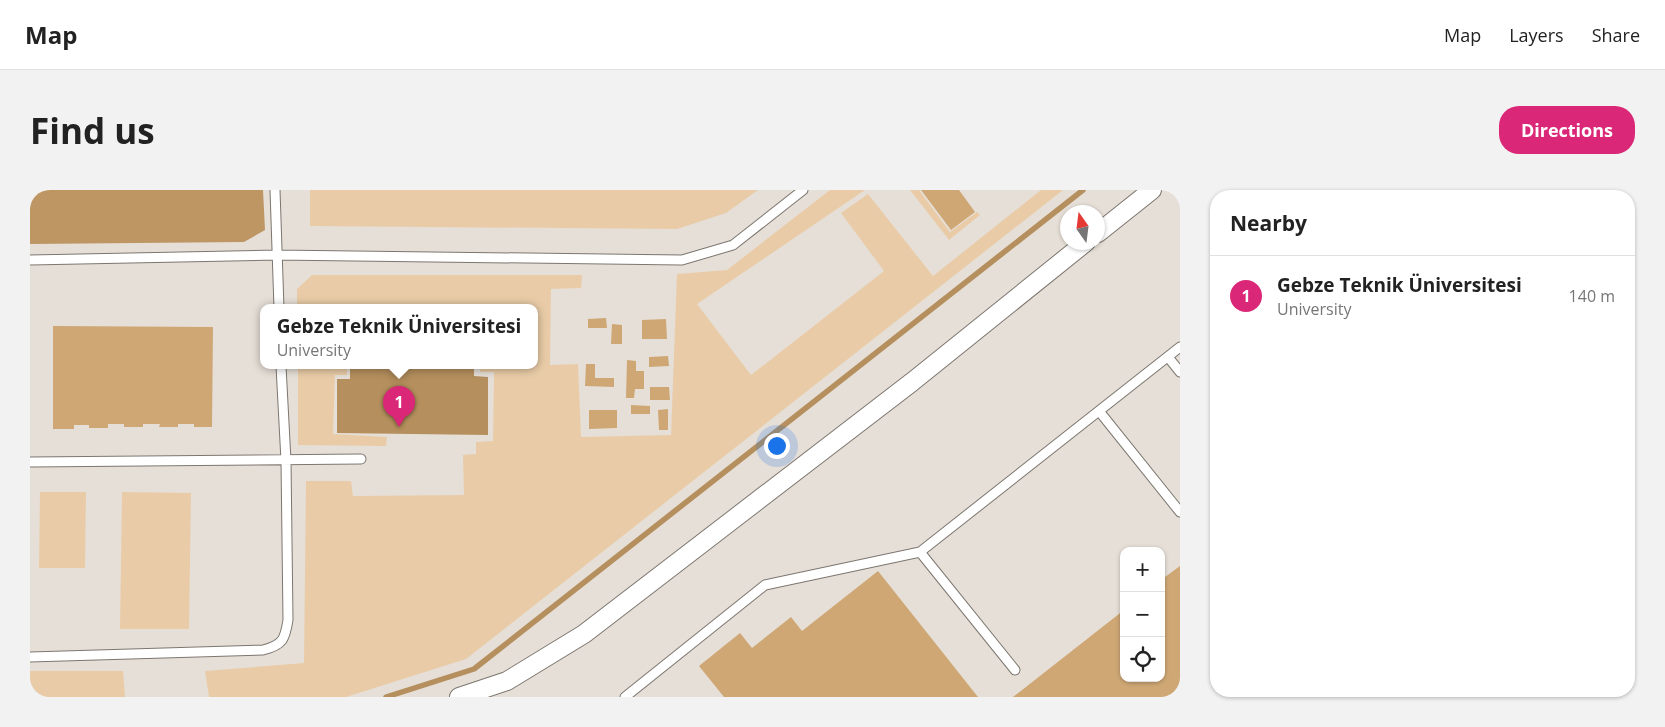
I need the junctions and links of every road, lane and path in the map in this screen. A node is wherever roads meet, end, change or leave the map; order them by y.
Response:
1 (276, 190) edge
2 (803, 190) edge
3 (1152, 190) edge
4 (1105, 227) edge
5 (1076, 250) edge
6 (276, 255) junction
7 (30, 260) edge
8 (279, 304) edge
9 (1180, 347) edge
10 (1168, 357) junction
11 (282, 369) edge
12 (1180, 372) edge
13 (1099, 411) junction
14 (361, 459) dead end
15 (286, 461) junction
16 (30, 462) edge
17 (1180, 512) edge
18 (920, 552) junction
19 (30, 657) edge
20 (1014, 670) dead end
21 (466, 696) edge
22 (625, 697) edge

1 - 6 lane
2 - 6 lane
3 - 4 street
5 - 21 street
6 - 7 lane
6 - 8 lane
9 - 10 lane
10 - 12 lane
10 - 13 lane
11 - 15 lane
13 - 17 lane
13 - 18 lane
14 - 15 lane
15 - 16 lane
15 - 19 lane
18 - 20 lane
18 - 22 lane

